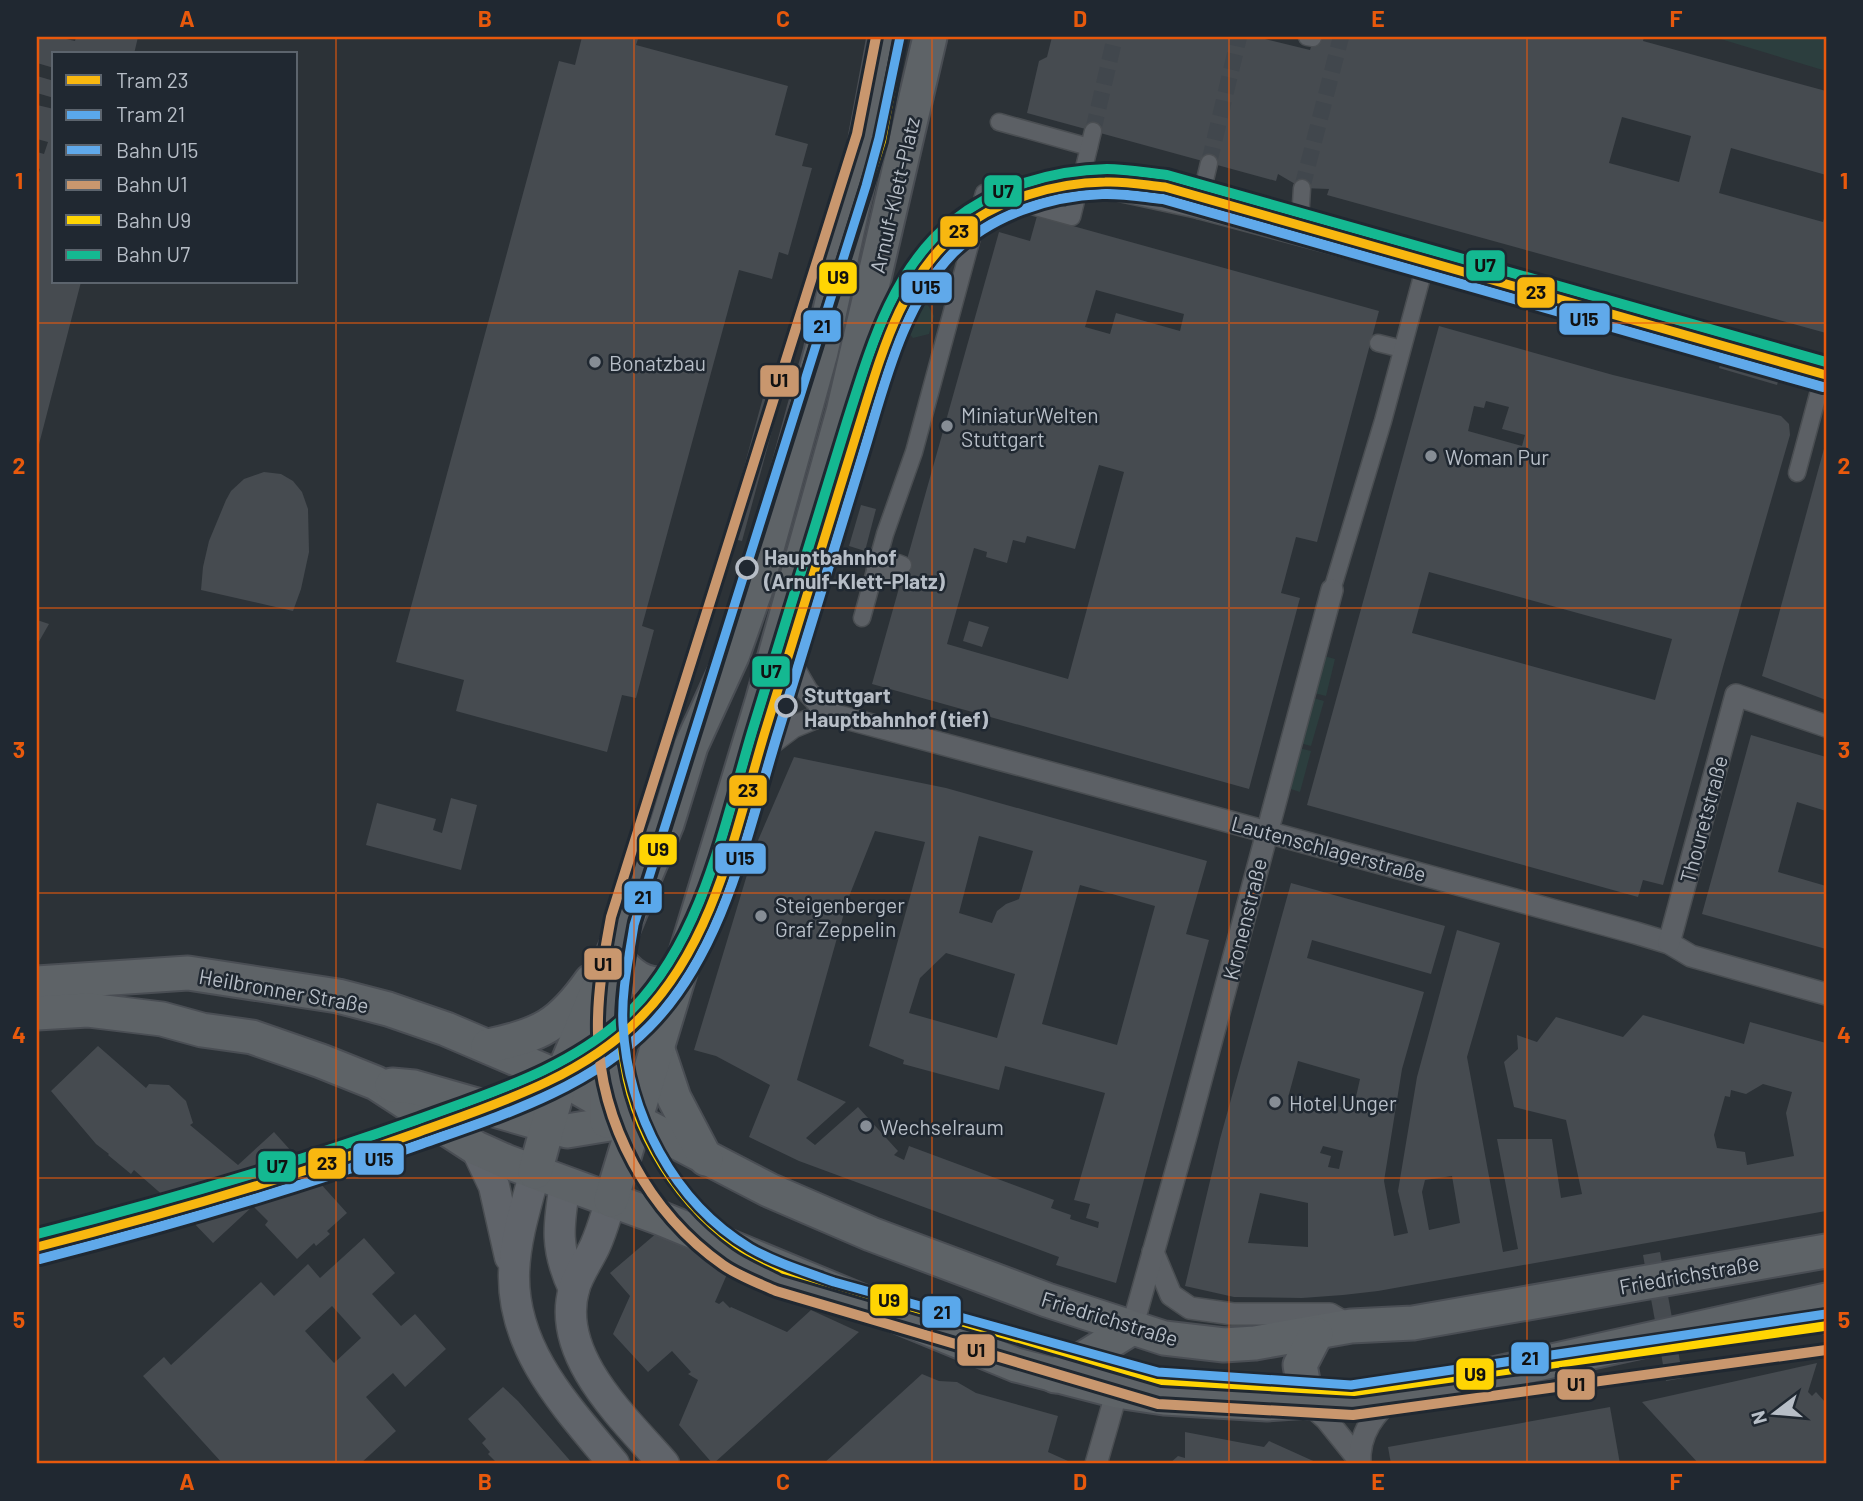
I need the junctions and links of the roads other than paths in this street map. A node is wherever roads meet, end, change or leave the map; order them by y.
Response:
1 (885, 37) edge
2 (930, 37) edge
3 (999, 122) dead end
4 (1209, 163) tunnel mouth
5 (1077, 184) junction
6 (1302, 188) tunnel mouth
7 (1198, 210) junction
8 (1299, 236) junction
9 (1424, 269) junction
10 (1378, 343) dead end
11 (1402, 349) junction
12 (1825, 376) edge
13 (1797, 473) dead end
14 (903, 565) dead end
15 (876, 569) junction
16 (1332, 590) joint
17 (862, 618) dead end
18 (779, 643) junction
19 (827, 712) junction
20 (1826, 726) edge
21 (744, 764) junction
22 (1266, 830) junction
23 (1669, 943) junction
24 (620, 950) junction
25 (677, 980) junction
26 (37, 983) edge
27 (1826, 994) edge
28 (37, 1013) edge
29 (488, 1046) junction
30 (657, 1047) junction
31 (561, 1078) junction
32 (376, 1083) junction
33 (614, 1120) junction
34 (476, 1148) junction
35 (556, 1154) junction
36 (706, 1158) junction
37 (611, 1200) junction
38 (1826, 1251) edge
39 (1153, 1252) junction
40 (514, 1271) junction
41 (574, 1289) junction
42 (1818, 1309) edge
43 (1351, 1326) junction
44 (1132, 1328) junction
45 (1316, 1334) junction
46 (1055, 1376) junction
47 (1117, 1391) junction
48 (1399, 1392) junction
49 (1307, 1402) junction
50 (1360, 1462) edge
51 (614, 1464) edge
52 (664, 1464) edge
53 (1096, 1464) edge

1 - 24 main road, Arnulf-Klett-Platz
2 - 18 main road, Arnulf-Klett-Platz
3 - 5 street
4 - 7 street
5 - 7 street
5 - 15 street
6 - 8 street
7 - 8 street
8 - 9 street
9 - 11 street, Kronenstraße
9 - 12 street
10 - 11 street
11 - 16 street, Kronenstraße
12 - 13 street
14 - 15 street
15 - 17 street
16 - 22 street, Kronenstraße
18 - 19 street
18 - 21 main road, Arnulf-Klett-Platz
19 - 21 street
19 - 22 street, Lautenschlagerstraße
20 - 23 street, Thouretstraße
21 - 25 main road, Arnulf-Klett-Platz
22 - 23 street, Lautenschlagerstraße
22 - 39 street, Kronenstraße
23 - 27 street, Lautenschlagerstraße
24 - 25 main road
24 - 29 main road
24 - 31 main road, Arnulf-Klett-Platz
24 - 33 main road
25 - 30 main road, Arnulf-Klett-Platz
26 - 29 main road, Heilbronner Straße
28 - 32 main road
29 - 31 main road, Heilbronner Straße
30 - 33 main road, Arnulf-Klett-Platz
30 - 36 main road
31 - 33 main road, Friedrichstraße
31 - 35 main road, Arnulf-Klett-Platz
32 - 34 main road
32 - 35 main road
33 - 35 main road
33 - 36 main road, Friedrichstraße
33 - 37 main road, Arnulf-Klett-Platz
34 - 35 main road
34 - 40 main road
35 - 37 main road
35 - 40 main road
35 - 41 main road
36 - 44 main road, Friedrichstraße
37 - 41 main road
37 - 46 main road
38 - 43 main road, Friedrichstraße
39 - 43 street
39 - 44 street, Kronenstraße
40 - 51 main road
41 - 52 main road
42 - 48 main road
43 - 45 main road, Friedrichstraße
44 - 45 main road, Friedrichstraße
44 - 46 main road
45 - 49 main road
46 - 47 main road
47 - 49 main road
47 - 53 street
48 - 49 main road
48 - 50 street
49 - 50 street

